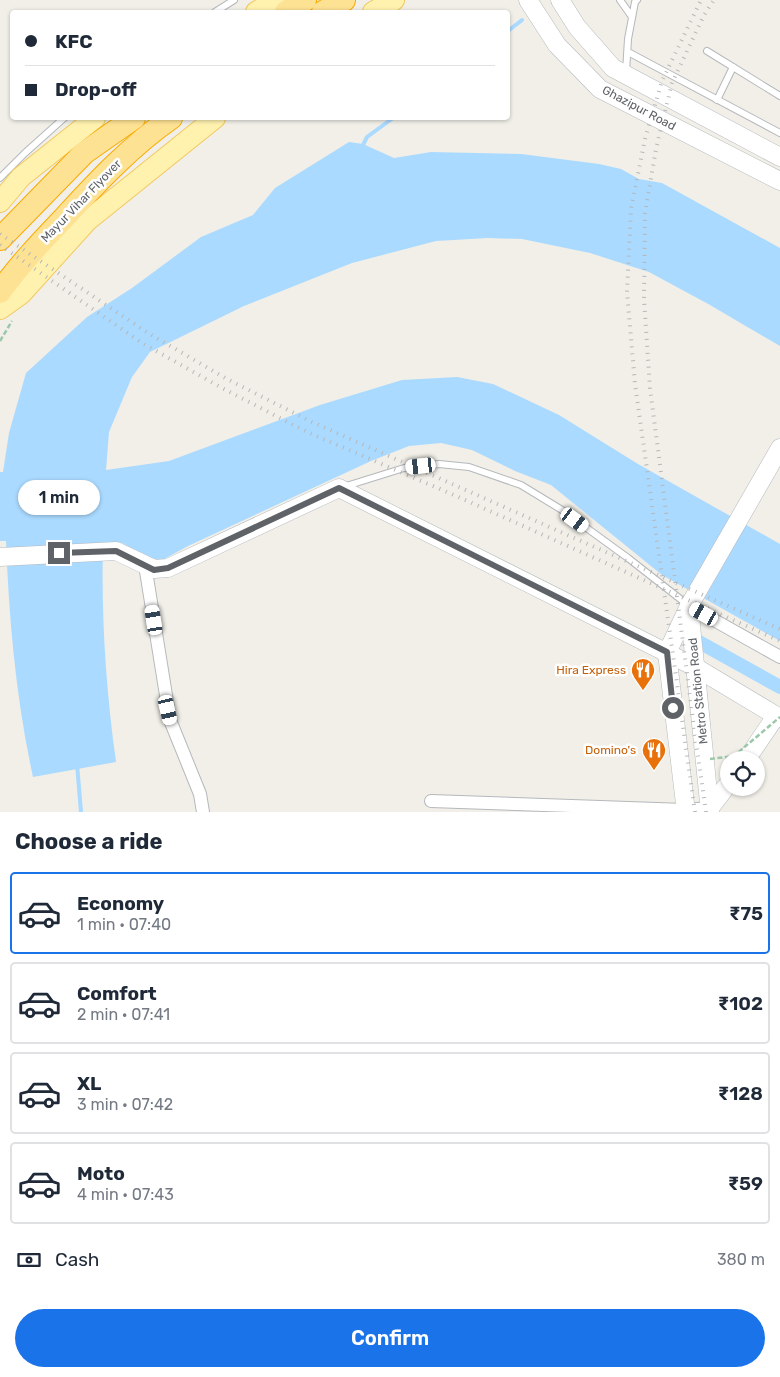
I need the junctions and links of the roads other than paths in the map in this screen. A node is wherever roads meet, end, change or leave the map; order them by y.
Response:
1 (234, 0) edge
2 (276, 0) edge
3 (305, 0) edge
4 (344, 0) edge
5 (528, 0) edge
6 (560, 0) edge
7 (620, 0) edge
8 (637, 0) edge
9 (393, 1) edge
10 (218, 10) edge
11 (259, 10) edge
12 (289, 10) edge
13 (326, 10) edge
14 (377, 10) edge
15 (632, 17) junction
16 (708, 51) dead end
17 (628, 52) junction
18 (733, 67) junction
19 (626, 75) junction
20 (780, 96) edge
21 (717, 100) junction
22 (62, 120) edge
23 (92, 120) edge
24 (131, 120) edge
25 (168, 120) edge
26 (213, 120) edge
27 (780, 133) edge
28 (780, 155) edge
29 (0, 178) edge
30 (780, 181) edge
31 (0, 202) edge
32 (0, 239) edge
33 (0, 292) edge
34 (0, 309) edge
35 (780, 448) edge
36 (339, 488) junction
37 (1, 556) edge
38 (145, 565) junction
39 (691, 602) junction
40 (667, 652) junction
41 (780, 657) edge
42 (695, 667) junction
43 (777, 723) edge
44 (754, 751) edge
45 (706, 779) junction
46 (681, 782) junction
47 (720, 796) edge
48 (431, 801) dead end
49 (531, 808) edge
50 (710, 810) edge
51 (686, 811) edge
52 (203, 812) edge

1 - 10 lane
2 - 11 main road
3 - 12 highway
4 - 13 highway
5 - 30 street, Ghazipur Road
6 - 19 street, Ghazipur Road
7 - 15 lane
8 - 15 lane
9 - 14 main road
15 - 17 lane
16 - 18 lane
17 - 19 lane
17 - 21 lane
18 - 20 lane
18 - 21 lane
19 - 28 street, Ghazipur Road
21 - 27 lane
22 - 29 lane
23 - 31 main road
24 - 32 highway
25 - 33 highway, Mayur Vihar Flyover
26 - 34 main road
35 - 39 street
36 - 38 street
36 - 39 lane
36 - 40 street
37 - 38 street
38 - 52 street
39 - 40 street, Metro Station Road
39 - 41 street
39 - 42 street, Metro Station Road
40 - 42 street
40 - 46 street
42 - 43 street
42 - 45 street, Metro Station Road
43 - 44 street
45 - 46 street
45 - 50 street, Metro Station Road
46 - 51 street
47 - 50 street
48 - 49 street
49 - 51 street
50 - 51 street

